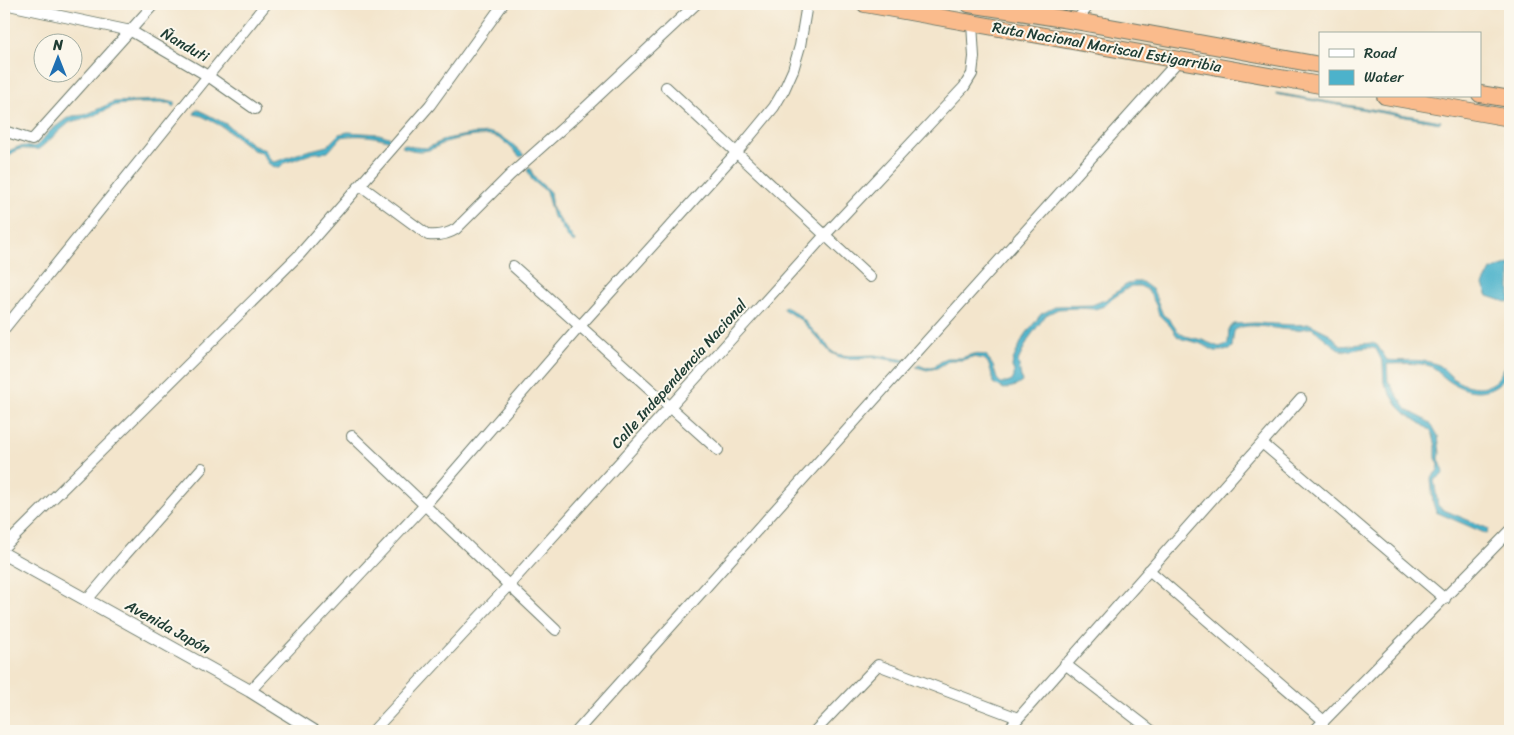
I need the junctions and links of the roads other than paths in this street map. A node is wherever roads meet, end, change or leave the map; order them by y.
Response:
1 (4, 4) edge
2 (154, 4) edge
3 (266, 4) edge
4 (503, 4) edge
5 (696, 4) edge
6 (807, 4) edge
7 (865, 4) edge
8 (969, 4) edge
9 (1090, 4) edge
10 (1076, 21) junction
11 (972, 22) junction
12 (131, 31) junction
13 (1179, 60) junction
14 (1319, 65) edge
15 (208, 76) junction
16 (1319, 85) edge
17 (666, 87) dead end
18 (1482, 94) edge
19 (1396, 98) edge
20 (1510, 99) edge
21 (255, 109) dead end
22 (1510, 118) edge
23 (4, 131) edge
24 (736, 153) junction
25 (360, 185) junction
26 (825, 235) junction
27 (514, 266) dead end
28 (870, 277) dead end
29 (580, 326) junction
30 (4, 328) edge
31 (1301, 399) dead end
32 (669, 406) junction
33 (352, 436) dead end
34 (1262, 443) junction
35 (718, 450) dead end
36 (202, 468) dead end
37 (425, 505) junction
38 (1510, 531) edge
39 (4, 546) edge
40 (4, 554) edge
41 (1149, 570) junction
42 (509, 584) junction
43 (1445, 599) junction
44 (88, 600) junction
45 (556, 630) dead end
46 (1065, 664) junction
47 (250, 691) junction
48 (1018, 718) junction
49 (1324, 721) junction
50 (314, 731) edge
51 (373, 731) edge
52 (577, 731) edge
53 (815, 731) edge
54 (1007, 731) edge
55 (1152, 731) edge
56 (1314, 731) edge

1 - 12 street, Ñanduti
2 - 12 street
3 - 15 street
4 - 25 street
5 - 25 street
6 - 24 street
7 - 11 highway, Ruta Nacional Mariscal Estigarribia
8 - 10 highway, Ruta Nacional Mariscal Estigarribia
9 - 10 street
10 - 14 highway, Ruta Nacional Mariscal Estigarribia
11 - 13 highway, Ruta Nacional Mariscal Estigarribia
11 - 26 street, Calle Independencia Nacional
12 - 15 street, Ñanduti
12 - 23 street
13 - 16 highway, Ruta Nacional Mariscal Estigarribia
13 - 52 street
15 - 21 street, Ñanduti
15 - 30 street
17 - 24 street
18 - 20 highway
19 - 22 highway
24 - 26 street
24 - 29 street
25 - 39 street
26 - 28 street
26 - 32 street, Calle Independencia Nacional
27 - 29 street
29 - 32 street
29 - 37 street
31 - 34 street
32 - 35 street
32 - 42 street, Calle Independencia Nacional
33 - 37 street
34 - 41 street
34 - 43 street
36 - 44 street
37 - 42 street
37 - 47 street
38 - 43 street
40 - 44 street, Avenida Japón
41 - 46 street
41 - 49 street
42 - 45 street
42 - 51 street, Calle Independencia Nacional
43 - 49 street
44 - 47 street, Avenida Japón
46 - 48 street
46 - 55 street
47 - 50 street, Avenida Japón
48 - 53 street
48 - 54 street
49 - 56 street

